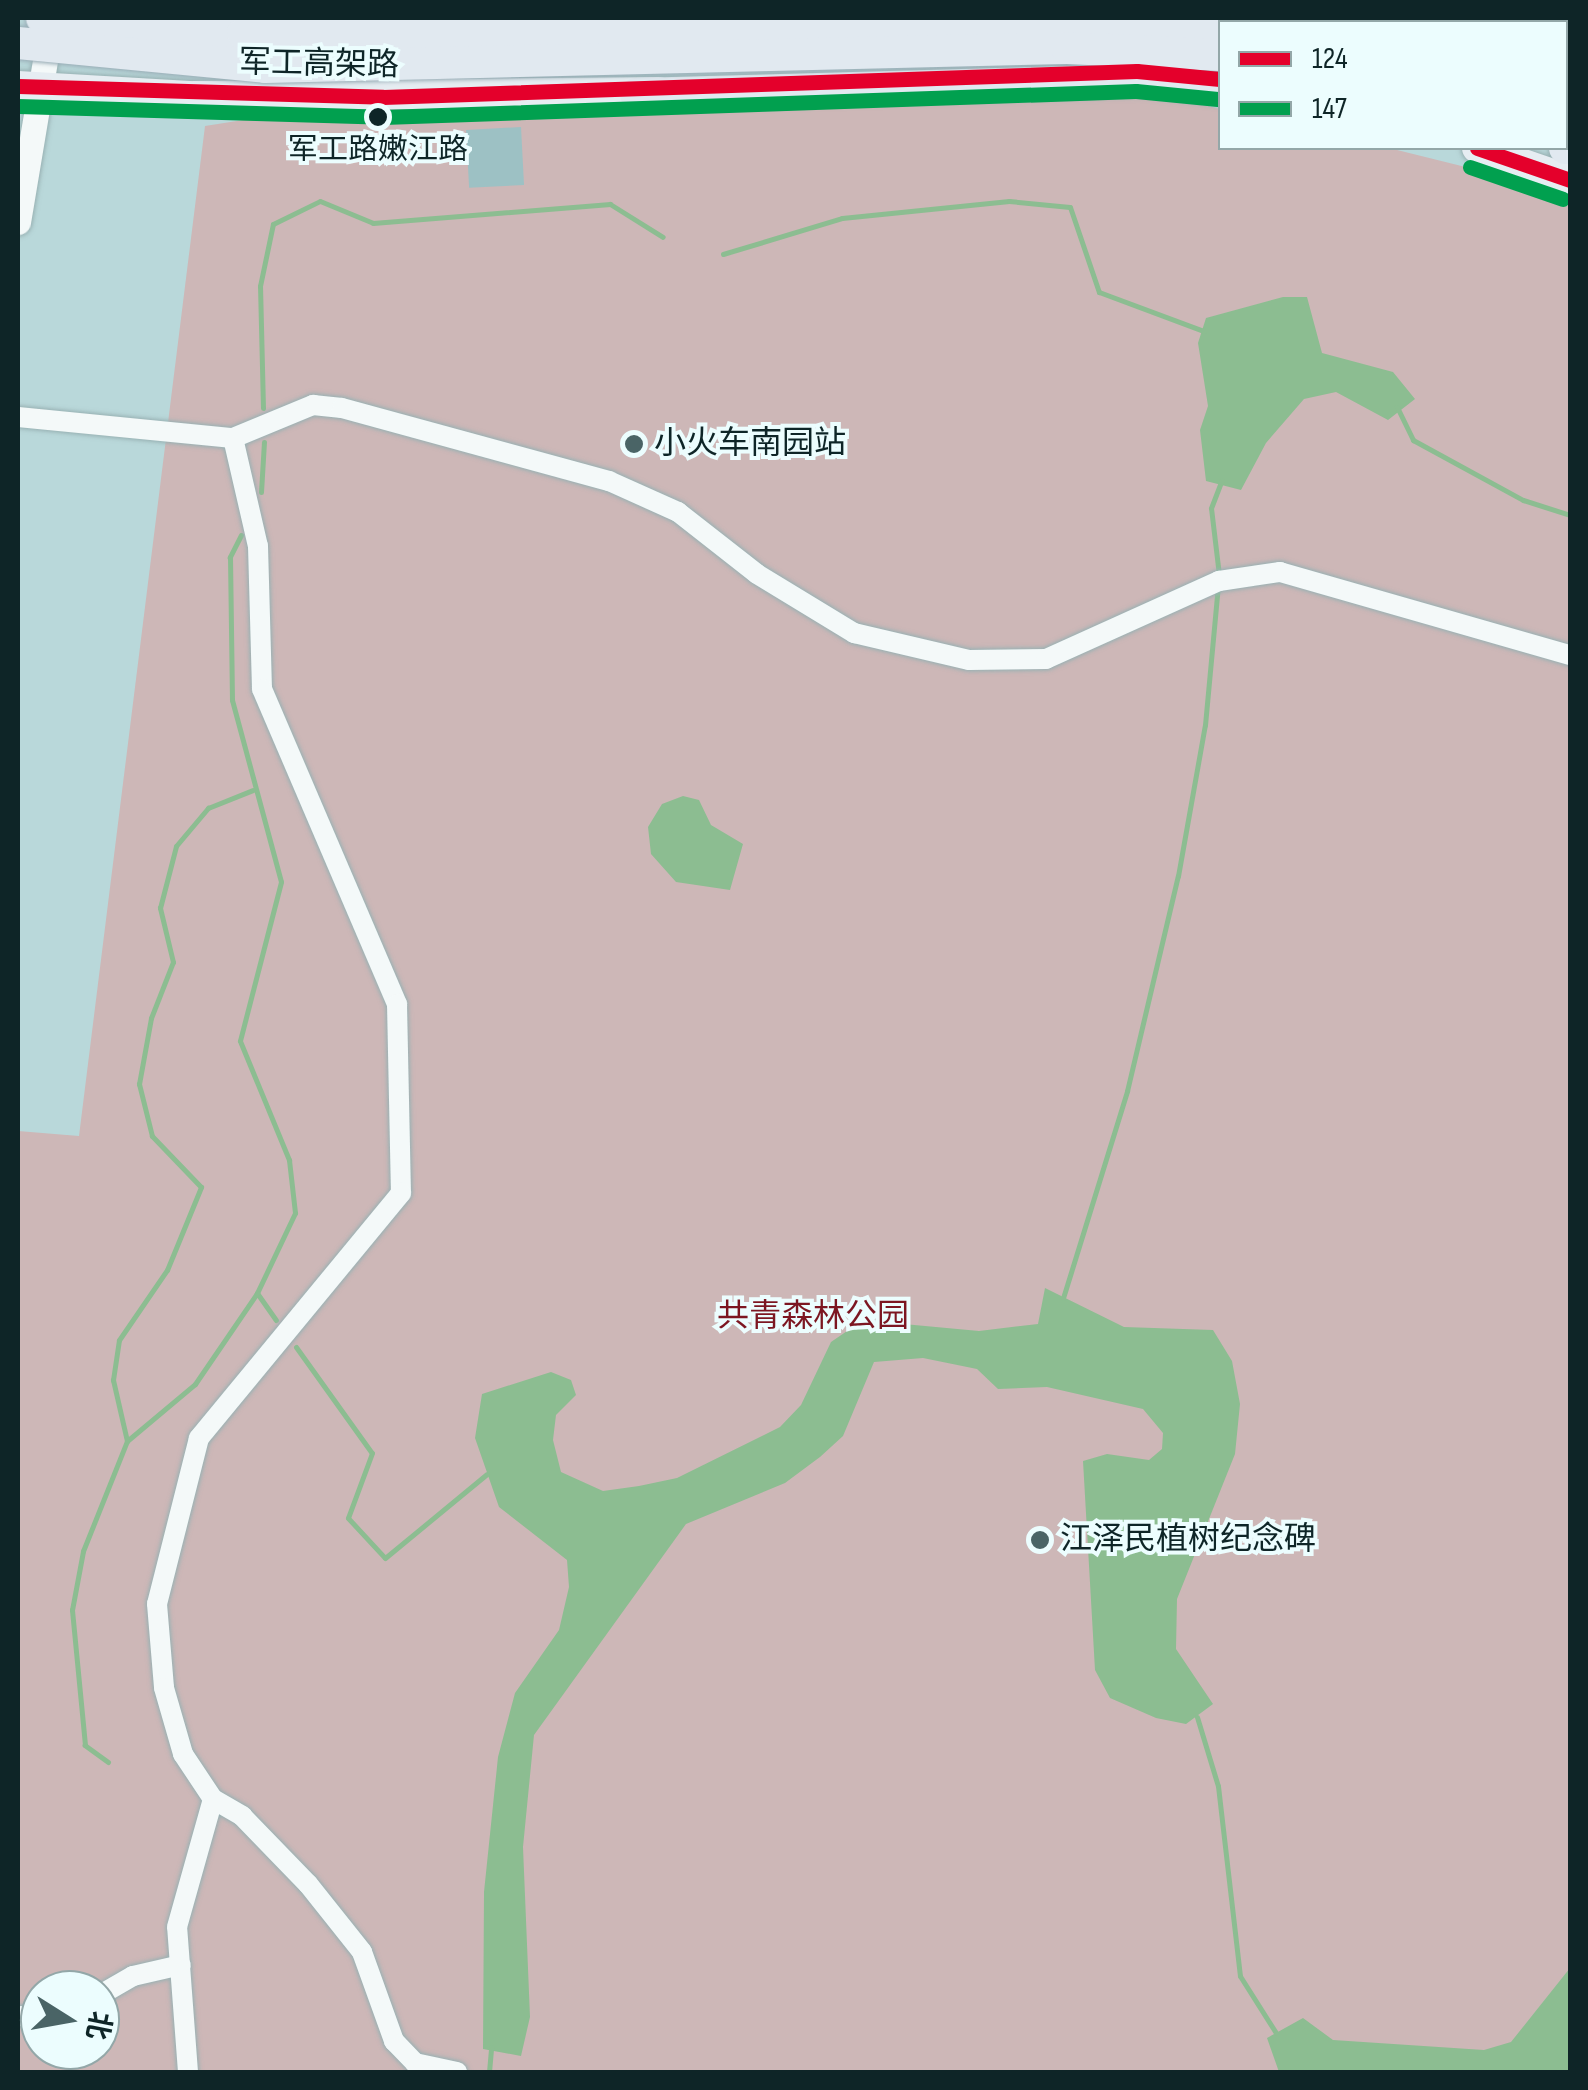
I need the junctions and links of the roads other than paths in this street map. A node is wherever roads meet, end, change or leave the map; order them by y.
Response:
1 (42, 18) edge
2 (52, 18) edge
3 (725, 18) edge
4 (815, 18) edge
5 (1218, 28) edge
6 (18, 43) edge
7 (1218, 55) edge
8 (1218, 79) edge
9 (31, 87) edge
10 (1218, 89) edge
11 (636, 94) junction
12 (1483, 150) edge
13 (1570, 180) edge
14 (18, 222) edge
15 (18, 417) edge
16 (233, 438) junction
17 (1570, 655) edge
18 (213, 1799) junction
19 (182, 1965) junction
20 (120, 1983) edge
21 (188, 2072) edge
22 (457, 2072) edge

1 - 5 highway, 军工高架路, bridge
2 - 9 street
3 - 4 highway
6 - 7 highway, 军工高架路, bridge
8 - 11 main road
9 - 11 main road
9 - 14 street
10 - 11 highway
12 - 13 main road
15 - 16 street
16 - 17 street
16 - 18 street
18 - 19 street
18 - 22 street
19 - 20 street
19 - 21 street

